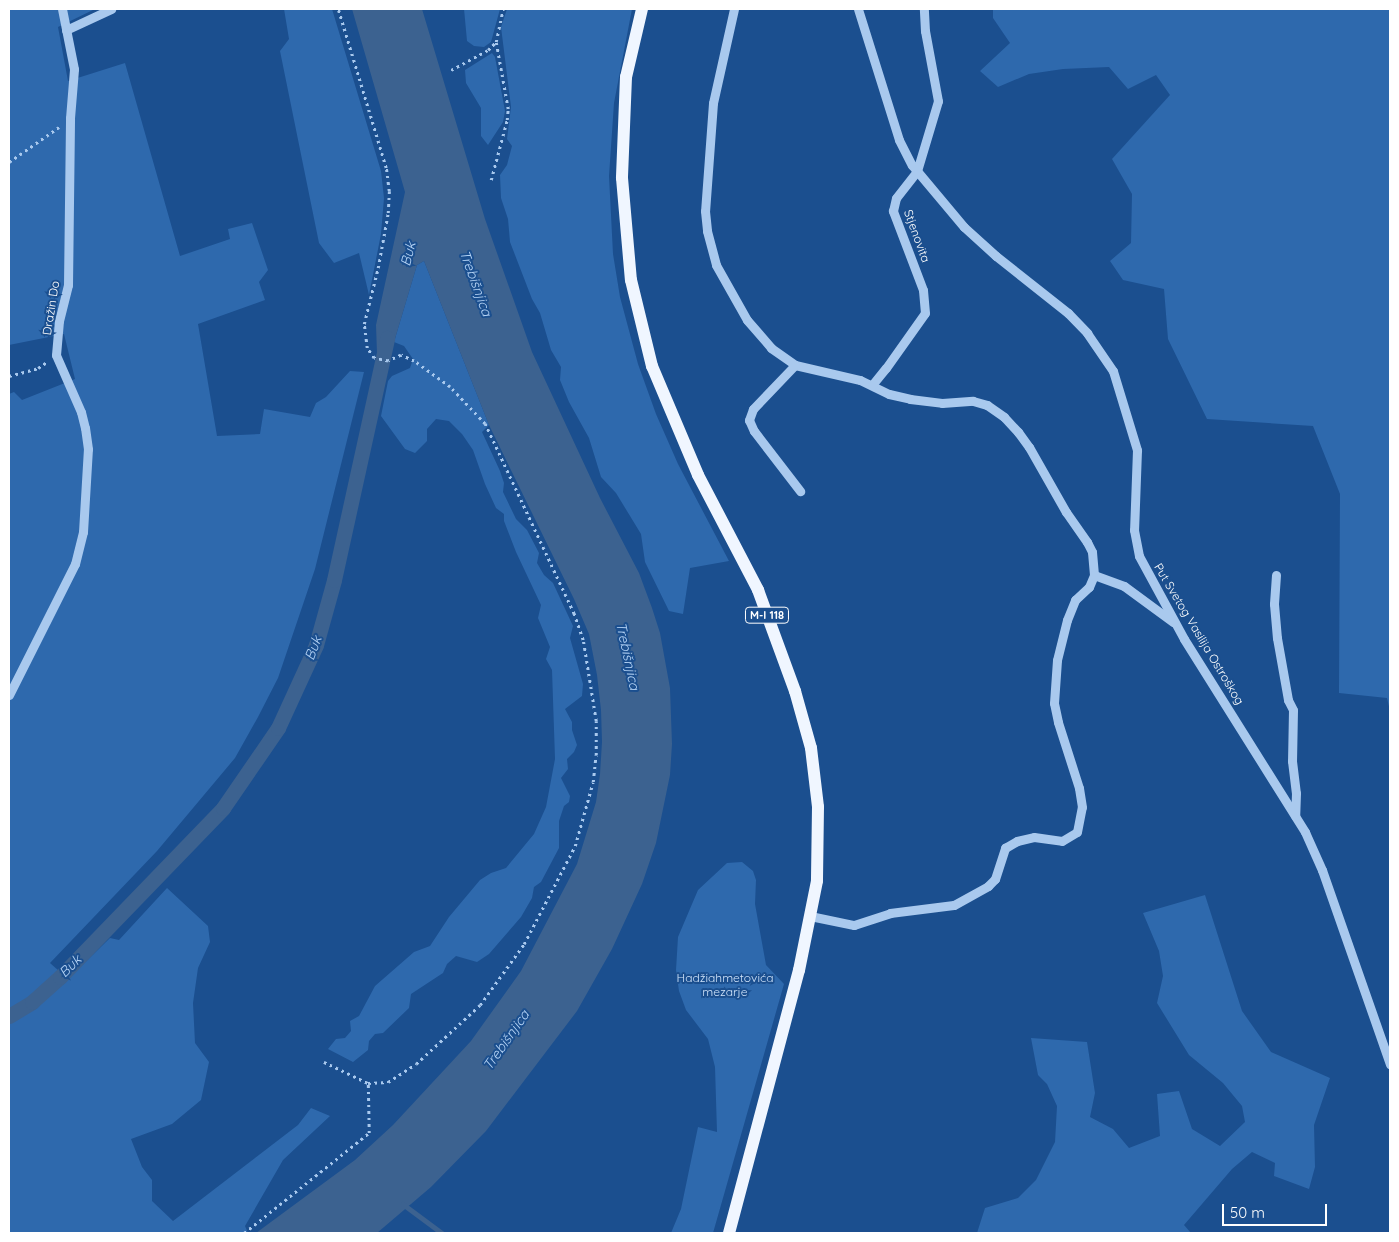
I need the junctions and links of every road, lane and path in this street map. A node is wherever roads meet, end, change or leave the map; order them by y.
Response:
1 (62, 9) edge
2 (111, 9) edge
3 (338, 9) edge
4 (503, 9) edge
5 (642, 9) edge
6 (734, 9) edge
7 (858, 9) edge
8 (924, 9) edge
9 (66, 30) junction
10 (496, 42) junction
11 (451, 70) dead end
12 (70, 118) junction
13 (9, 162) edge
14 (917, 172) junction
15 (491, 180) dead end
16 (56, 355) junction
17 (794, 365) junction
18 (9, 376) edge
19 (872, 385) junction
20 (800, 491) dead end
21 (1094, 575) junction
22 (1276, 575) dead end
23 (1176, 624) junction
24 (9, 695) edge
25 (1296, 816) junction
26 (810, 916) junction
27 (324, 1062) dead end
28 (1390, 1064) edge
29 (368, 1083) junction
30 (244, 1233) edge
31 (729, 1233) edge

1 - 9 street, Dražin Do
2 - 9 street
3 - 29 path
4 - 10 path
5 - 26 main road, M-I 118
6 - 17 street
7 - 14 street, Put Svetog Vasilija Ostroškog
8 - 14 street, Stjenovita
9 - 12 street, Dražin Do
10 - 11 path
10 - 15 path
12 - 13 path
12 - 16 street, Dražin Do
14 - 19 street, Stjenovita
14 - 23 street, Put Svetog Vasilija Ostroškog
16 - 18 path
16 - 24 street, Dražin Do
17 - 19 street
17 - 20 street
19 - 21 street
21 - 23 street
21 - 26 street
22 - 25 street
23 - 25 street, Put Svetog Vasilija Ostroškog
25 - 28 street, Put Svetog Vasilija Ostroškog
26 - 31 main road, M-I 118
27 - 29 path
29 - 30 path

